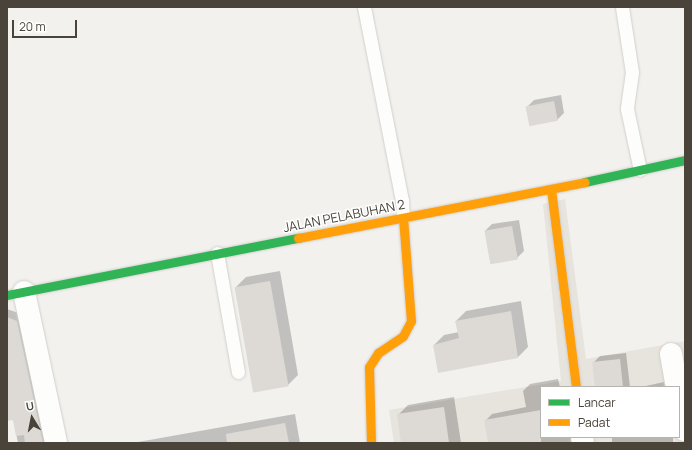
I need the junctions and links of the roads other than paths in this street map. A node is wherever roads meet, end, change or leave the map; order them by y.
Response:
1 (364, 7) edge
2 (622, 7) edge
3 (685, 160) edge
4 (640, 170) junction
5 (551, 189) junction
6 (403, 218) junction
7 (217, 253) junction
8 (16, 293) edge
9 (671, 354) dead end
10 (238, 372) dead end
11 (576, 386) edge
12 (677, 386) edge
13 (680, 403) edge
14 (685, 430) edge
15 (56, 443) edge
16 (371, 443) edge

1 - 6 lane
2 - 4 lane
3 - 4 main road, JALAN PELABUHAN 2
4 - 5 main road, JALAN PELABUHAN 2
5 - 6 main road, JALAN PELABUHAN 2
5 - 11 main road
6 - 7 main road, JALAN PELABUHAN 2
6 - 16 main road
7 - 8 main road, JALAN PELABUHAN 2
7 - 10 lane
8 - 15 street
9 - 12 street
13 - 14 street

